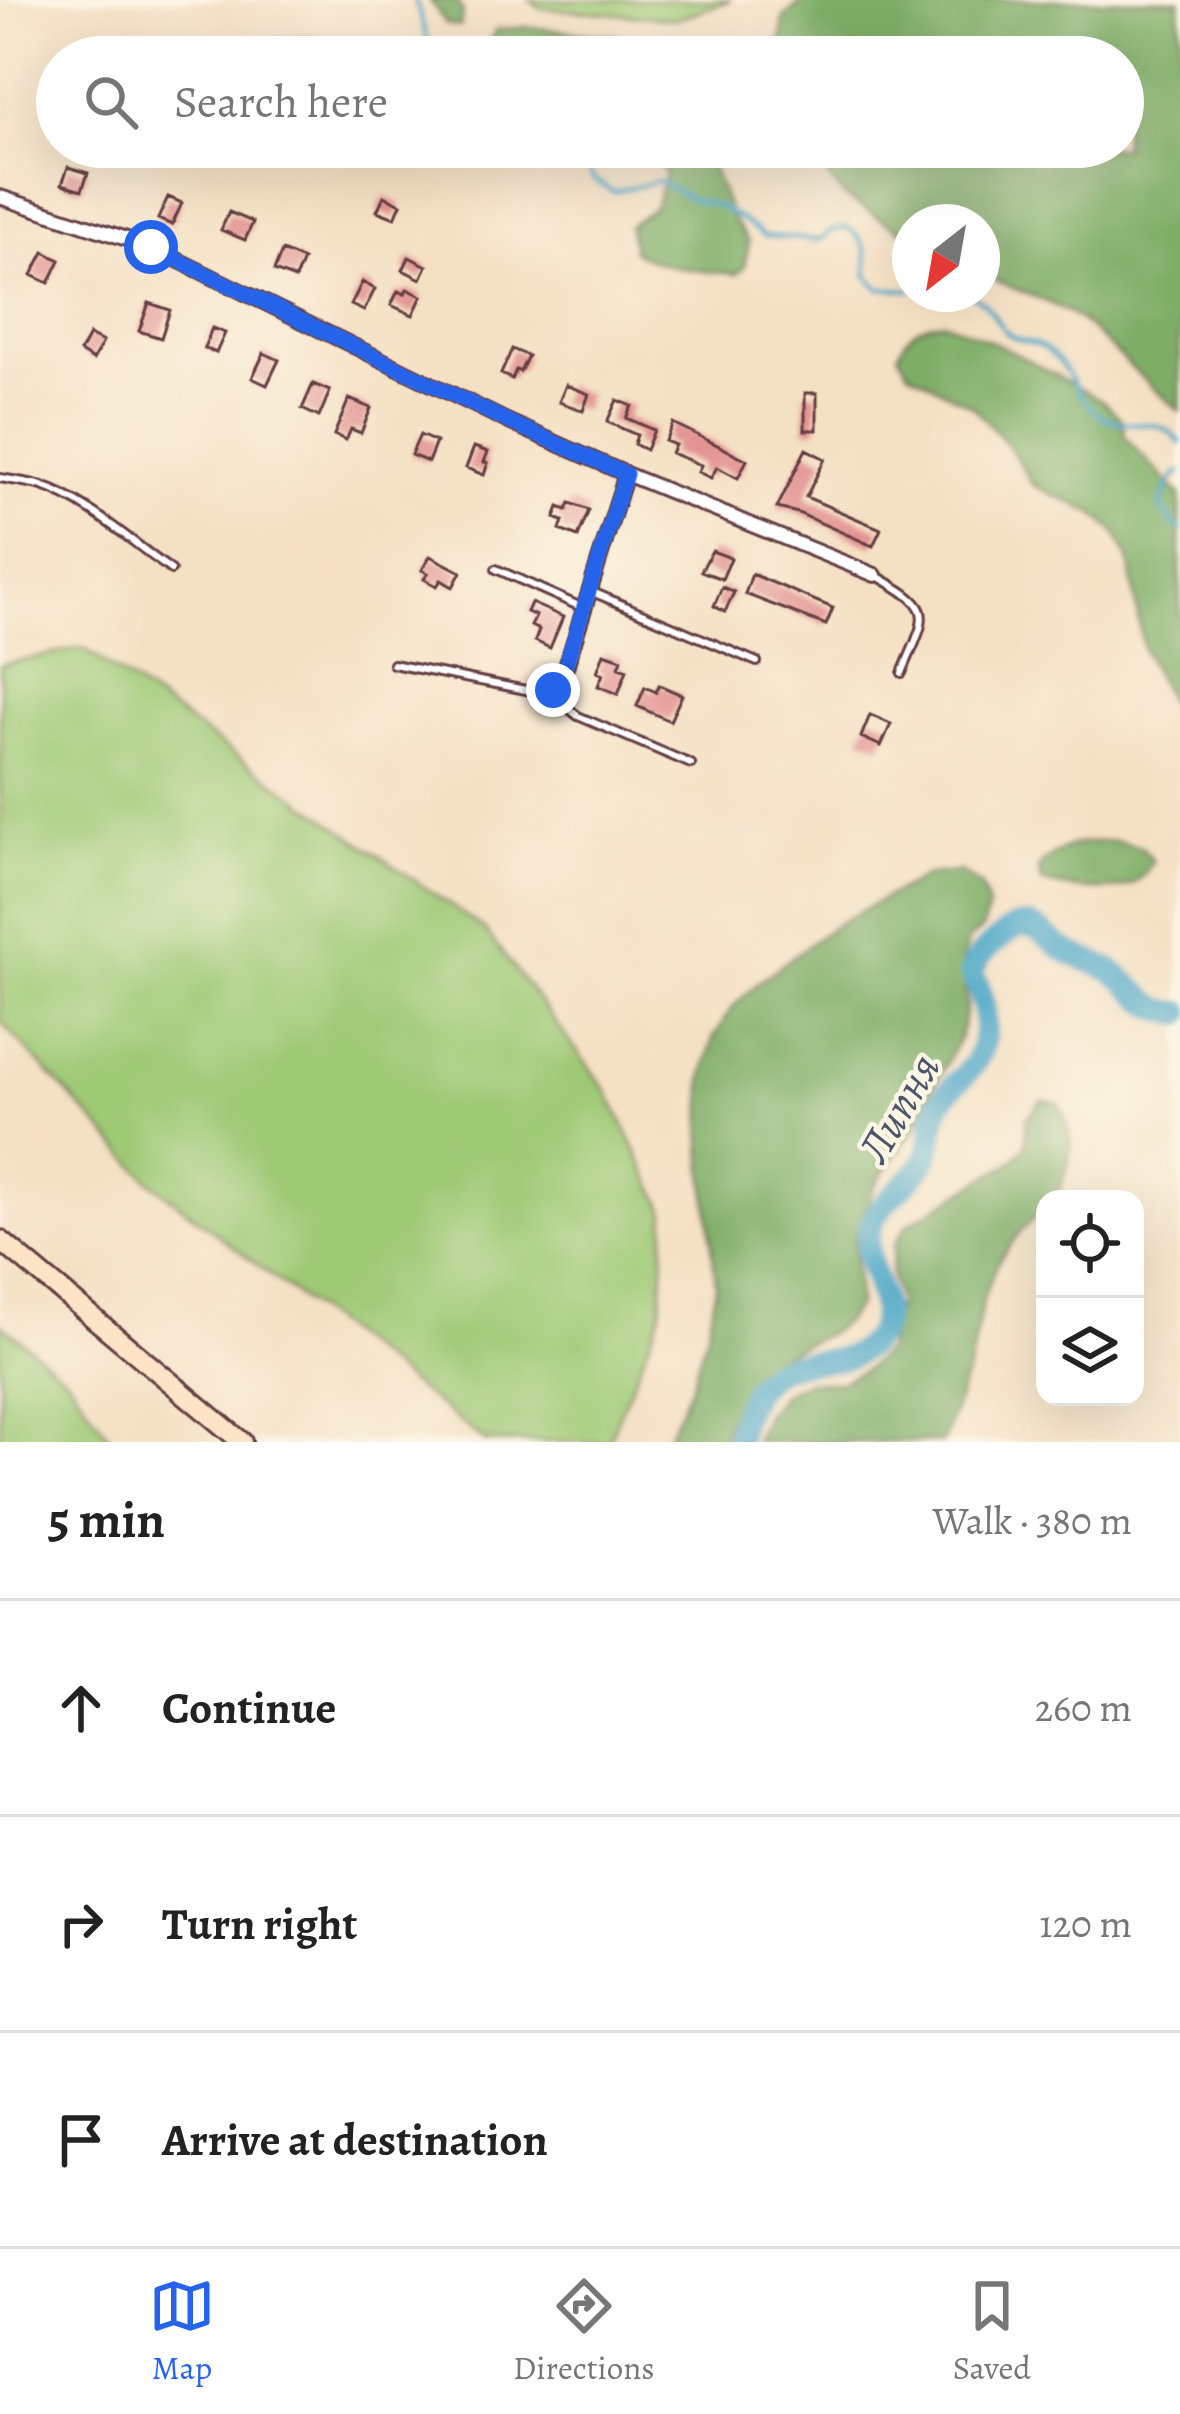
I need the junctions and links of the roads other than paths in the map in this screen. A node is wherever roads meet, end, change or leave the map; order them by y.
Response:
1 (0, 197) edge
2 (626, 474) junction
3 (0, 478) edge
4 (496, 569) dead end
5 (171, 570) dead end
6 (875, 575) joint
7 (590, 591) junction
8 (585, 608) junction
9 (757, 662) dead end
10 (393, 664) dead end
11 (902, 673) dead end
12 (560, 683) junction
13 (691, 764) dead end
14 (0, 1240) edge
15 (242, 1442) edge

1 - 2 street
2 - 6 street
2 - 7 street
3 - 5 lane
4 - 8 lane
6 - 11 lane
7 - 8 street
7 - 9 lane
8 - 12 street
10 - 12 lane
12 - 13 lane
14 - 15 main road

